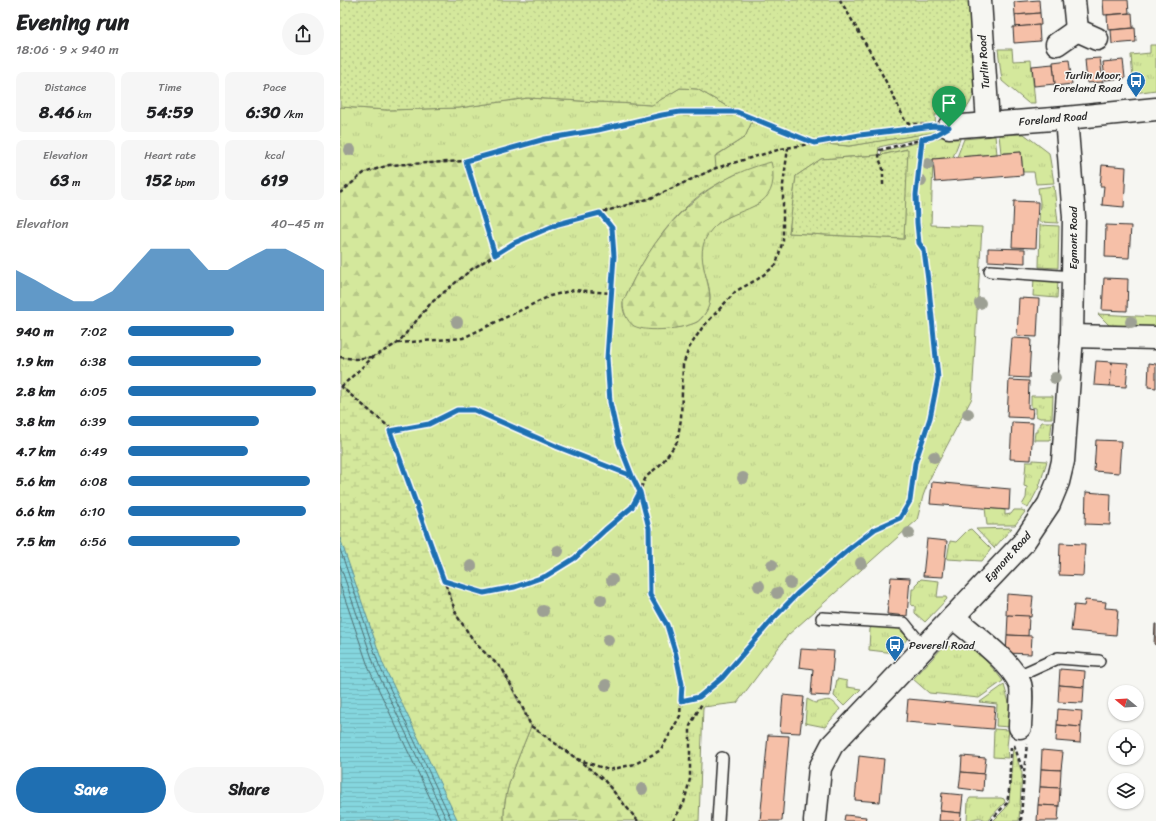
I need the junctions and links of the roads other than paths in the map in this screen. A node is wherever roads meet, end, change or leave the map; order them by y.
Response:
1 (980, 0) edge
2 (1074, 0) edge
3 (1077, 30) junction
4 (1097, 39) dead end
5 (1057, 44) dead end
6 (1156, 110) edge
7 (1066, 118) junction
8 (988, 124) junction
9 (949, 127) road end
10 (990, 272) dead end
11 (1073, 276) junction
12 (1072, 336) junction
13 (1156, 338) edge
14 (952, 617) junction
15 (822, 618) dead end
16 (924, 648) junction
17 (1099, 661) dead end
18 (1016, 677) junction
19 (1020, 727) road end
20 (722, 758) dead end
21 (718, 821) edge
22 (815, 821) edge

1 - 8 street, Turlin Road
2 - 3 street
3 - 4 street
3 - 5 street
6 - 7 street, Foreland Road
7 - 8 street, Foreland Road
7 - 11 street, Egmont Road
8 - 9 street, Foreland Road
10 - 11 lane
11 - 12 street, Egmont Road
12 - 13 street
12 - 14 street, Egmont Road
14 - 16 street, Egmont Road
14 - 18 street
15 - 16 lane
16 - 22 street, Egmont Road
17 - 18 lane
18 - 19 street
20 - 21 lane

